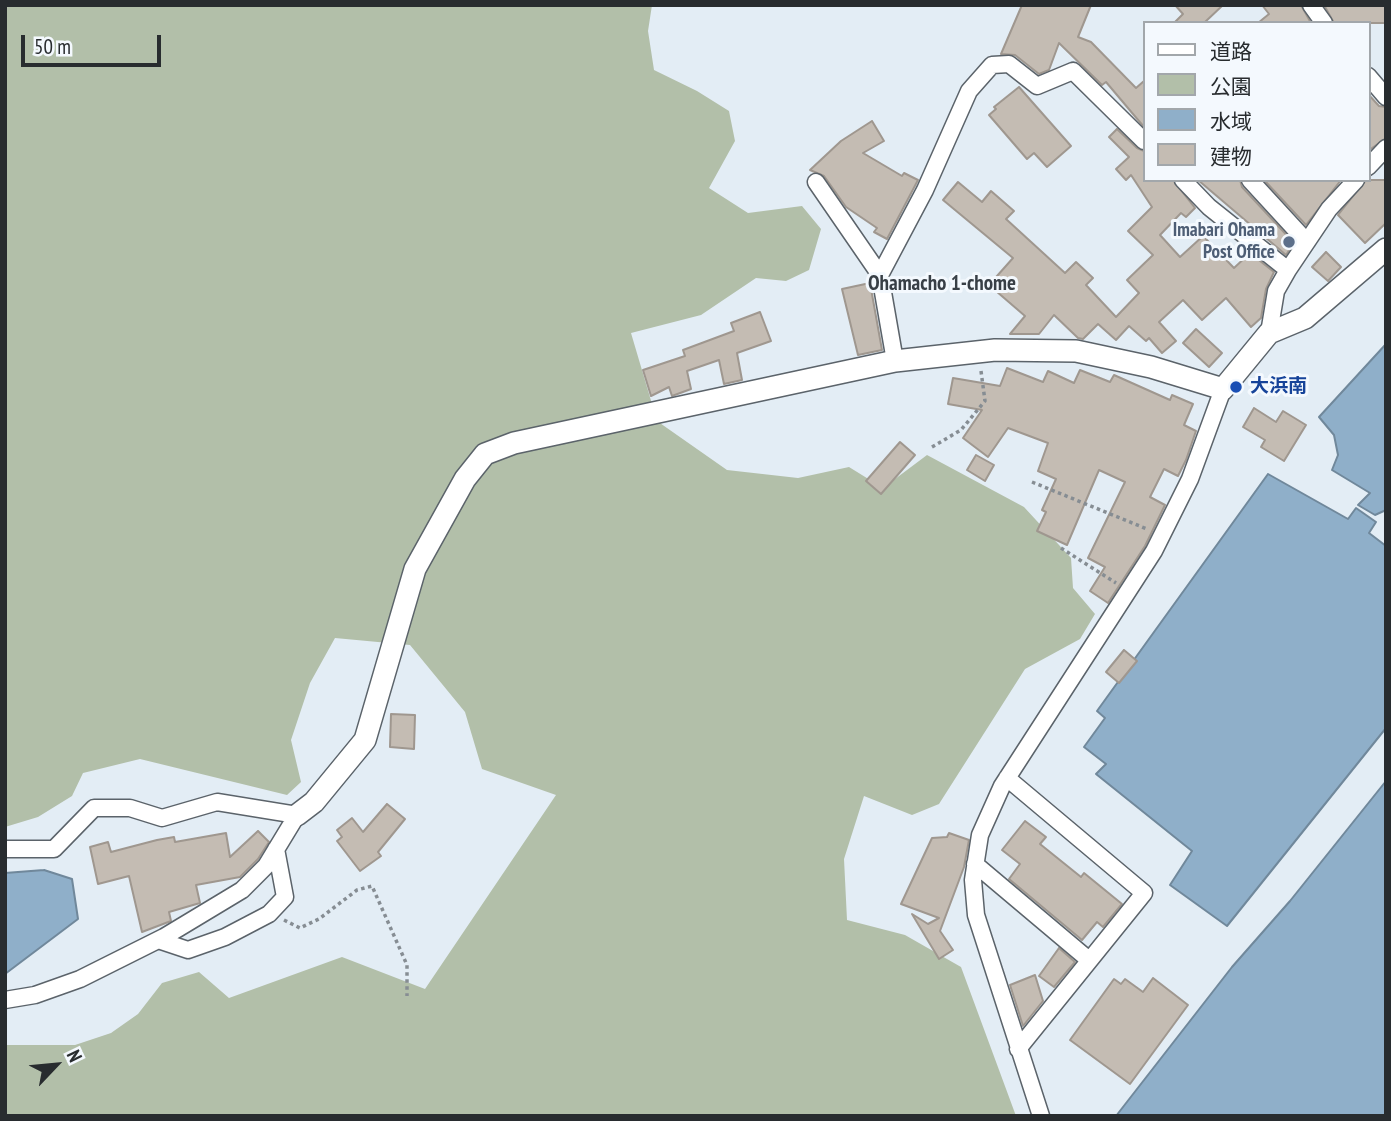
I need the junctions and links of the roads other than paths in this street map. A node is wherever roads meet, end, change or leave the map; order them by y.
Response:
1 (1311, 5) edge
2 (1323, 21) edge
3 (1370, 78) edge
4 (1386, 97) edge
5 (1142, 139) edge
6 (1386, 148) edge
7 (1370, 164) edge
8 (816, 181) dead end
9 (1184, 182) edge
10 (1252, 182) edge
11 (1354, 182) edge
12 (1307, 242) junction
13 (1386, 249) edge
14 (1288, 270) junction
15 (880, 275) junction
16 (1269, 333) junction
17 (895, 361) junction
18 (1223, 389) junction
19 (1007, 778) junction
20 (297, 815) junction
21 (5, 849) edge
22 (276, 849) junction
23 (975, 864) junction
24 (158, 940) junction
25 (1090, 960) junction
26 (5, 999) edge
27 (1018, 1049) junction
28 (1041, 1116) edge

1 - 2 street
3 - 4 street
5 - 15 street
6 - 7 street
8 - 15 street
9 - 14 street
10 - 12 street
11 - 12 street
12 - 14 street
13 - 16 street
14 - 16 street
15 - 17 street
16 - 18 street
17 - 18 street
17 - 20 street
18 - 19 street
19 - 23 street
19 - 25 street
20 - 21 street
20 - 22 street
22 - 24 street
22 - 24 street
23 - 25 street
23 - 27 street
24 - 26 street
25 - 27 street
27 - 28 street

